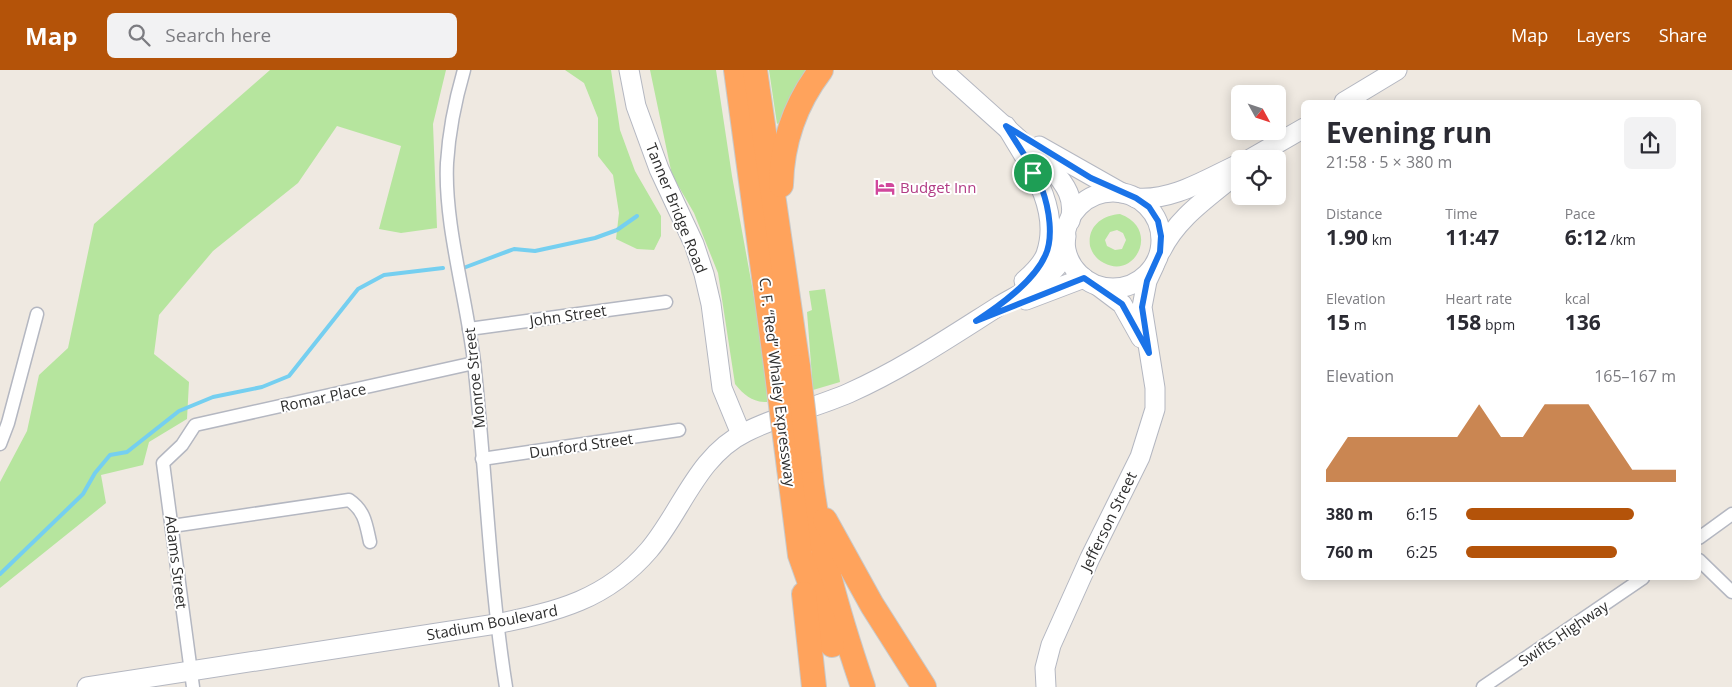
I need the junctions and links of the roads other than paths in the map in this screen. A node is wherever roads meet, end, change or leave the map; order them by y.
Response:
1 (464, 70) edge
2 (630, 70) edge
3 (726, 70) edge
4 (736, 70) edge
5 (755, 70) edge
6 (821, 70) edge
7 (942, 70) edge
8 (1397, 70) edge
9 (1347, 100) edge
10 (742, 111) junction
11 (1006, 126) junction
12 (1301, 130) edge
13 (1267, 150) edge
14 (1231, 167) edge
15 (1231, 178) edge
16 (1129, 195) junction
17 (1068, 228) junction
18 (780, 247) junction
19 (1157, 259) junction
20 (1091, 282) junction
21 (666, 302) dead end
22 (999, 306) junction
23 (37, 314) dead end
24 (976, 321) junction
25 (469, 329) junction
26 (1149, 353) junction
27 (474, 363) junction
28 (787, 367) junction
29 (679, 430) dead end
30 (741, 434) junction
31 (0, 444) edge
32 (182, 445) joint
33 (482, 459) junction
34 (799, 464) junction
35 (813, 499) junction
36 (1732, 514) edge
37 (172, 526) junction
38 (1701, 537) edge
39 (370, 542) dead end
40 (800, 555) junction
41 (1701, 562) edge
42 (1640, 580) edge
43 (1732, 592) edge
44 (496, 624) junction
45 (192, 679) edge
46 (88, 687) edge
47 (506, 687) edge
48 (814, 687) edge
49 (846, 687) edge
50 (863, 687) edge
51 (924, 687) edge
52 (1046, 687) edge
53 (1483, 687) edge

1 - 25 street, Monroe Street
2 - 30 main road, Tanner Bridge Road
3 - 10 highway
4 - 10 highway, C. F. “Red” Whaley Expressway
5 - 18 highway, C. F. “Red” Whaley Expressway
6 - 18 highway
7 - 11 main road
8 - 9 main road
10 - 28 highway, C. F. “Red” Whaley Expressway
11 - 16 main road
11 - 17 main road
11 - 22 main road
12 - 13 main road
14 - 16 main road
15 - 19 main road
16 - 17 main road
16 - 19 main road
17 - 20 main road
17 - 22 main road
18 - 28 highway, C. F. “Red” Whaley Expressway
19 - 20 main road
19 - 26 main road, Jefferson Street
20 - 24 main road
20 - 26 main road
21 - 25 street, John Street
22 - 24 main road
23 - 31 street
24 - 30 main road, Stadium Boulevard
25 - 27 street, Monroe Street
26 - 52 main road, Jefferson Street
27 - 32 street, Romar Place
27 - 33 street, Monroe Street
28 - 34 highway, C. F. “Red” Whaley Expressway, bridge
29 - 33 street, Dunford Street
30 - 44 main road, Stadium Boulevard
32 - 37 street, Adams Street
33 - 44 street, Monroe Street
34 - 35 highway, C. F. “Red” Whaley Expressway
34 - 40 highway, C. F. “Red” Whaley Expressway
35 - 50 highway, C. F. “Red” Whaley Expressway
35 - 51 highway
36 - 38 street
37 - 39 street
37 - 45 street, Adams Street
40 - 48 highway
40 - 49 highway, C. F. “Red” Whaley Expressway
41 - 43 street
42 - 53 street, Swifts Highway
44 - 45 main road, Stadium Boulevard
44 - 47 street, Monroe Street
45 - 46 main road, Stadium Boulevard

